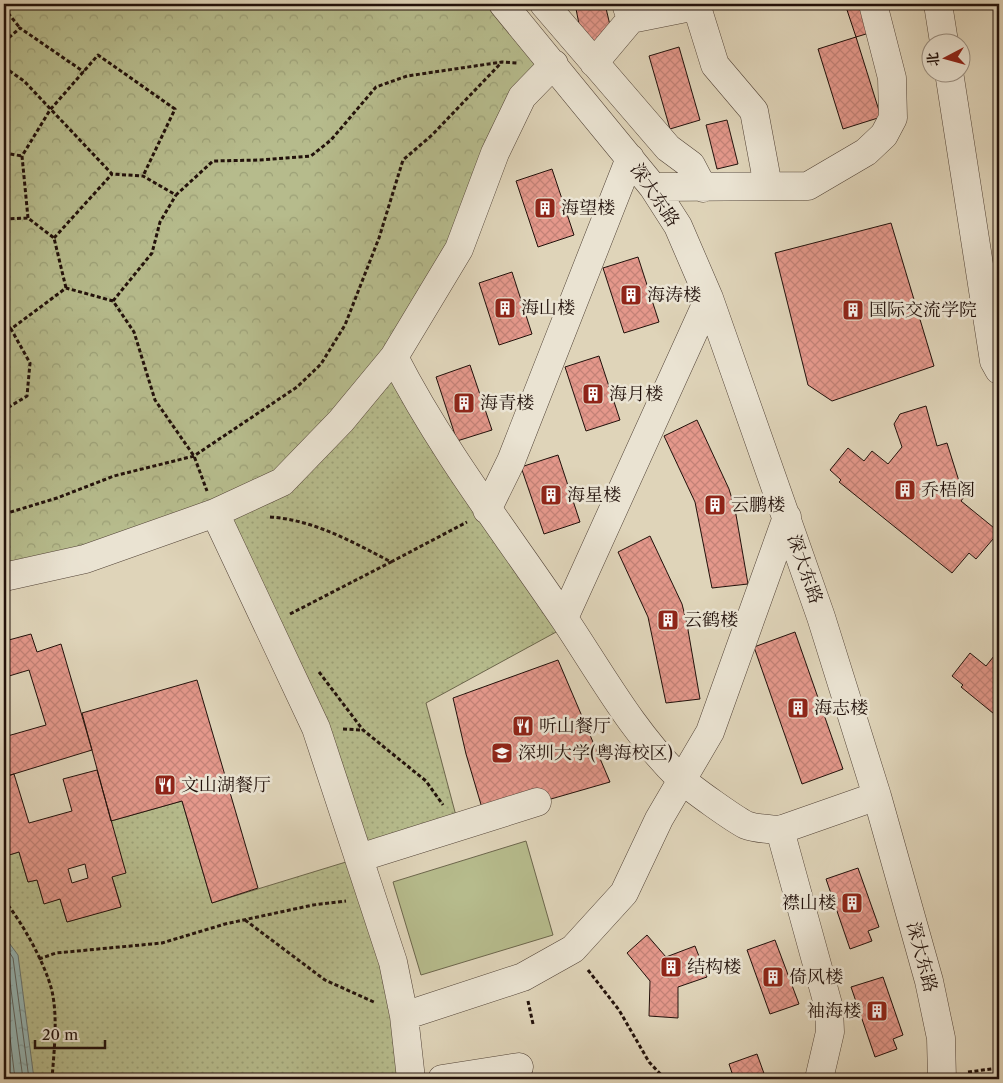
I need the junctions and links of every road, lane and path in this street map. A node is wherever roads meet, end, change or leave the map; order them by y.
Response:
1 (503, 4) edge
2 (544, 4) edge
3 (873, 4) edge
4 (938, 4) edge
5 (696, 5) edge
6 (4, 8) edge
7 (628, 11) edge
8 (20, 28) junction
9 (942, 32) edge
10 (4, 42) edge
11 (502, 62) junction
12 (594, 63) junction
13 (554, 64) junction
14 (4, 66) edge
15 (84, 72) junction
16 (950, 82) edge
17 (50, 110) junction
18 (4, 153) edge
19 (22, 156) junction
20 (630, 158) junction
21 (112, 174) junction
22 (143, 176) junction
23 (768, 186) junction
24 (654, 187) junction
25 (703, 188) junction
26 (176, 195) junction
27 (28, 218) junction
28 (4, 219) edge
29 (54, 238) junction
30 (66, 288) junction
31 (710, 298) junction
32 (113, 301) junction
33 (4, 322) edge
34 (11, 329) junction
35 (4, 331) edge
36 (394, 357) junction
37 (999, 370) edge
38 (4, 410) edge
39 (194, 456) junction
40 (487, 510) junction
41 (216, 513) junction
42 (4, 514) edge
43 (262, 517) dead end
44 (787, 517) junction
45 (392, 562) junction
46 (4, 577) edge
47 (564, 618) junction
48 (267, 626) junction
49 (314, 665) dead end
50 (682, 779) junction
51 (877, 796) junction
52 (538, 802) dead end
53 (458, 827) junction
54 (780, 830) junction
55 (359, 858) junction
56 (371, 898) junction
57 (4, 900) edge
58 (244, 920) junction
59 (572, 949) junction
60 (39, 959) junction
61 (404, 1016) junction
62 (519, 1067) dead end
63 (999, 1068) edge
64 (943, 1078) edge
65 (52, 1079) edge
66 (411, 1079) edge
67 (442, 1079) edge
68 (665, 1079) edge
69 (819, 1079) edge

1 - 13 street, 深大东路
2 - 12 street
3 - 23 street
4 - 9 street
5 - 7 street
5 - 23 street
6 - 8 path
7 - 12 street
8 - 10 path
8 - 15 path
11 - 13 path
11 - 26 path
11 - 39 path
12 - 25 street
13 - 20 street, 深大东路
13 - 36 street
14 - 17 path
15 - 17 path
15 - 22 path
16 - 37 street
17 - 19 path
17 - 21 path
18 - 19 path
19 - 27 path
20 - 24 street, 深大东路
20 - 40 street
21 - 22 path
21 - 29 path
22 - 26 path
23 - 25 street
24 - 25 street
24 - 31 street, 深大东路
26 - 32 path
27 - 28 path
27 - 29 path
29 - 30 path
30 - 32 path
30 - 34 path
31 - 44 street, 深大东路
31 - 47 street
32 - 39 path
33 - 34 path
34 - 35 path
34 - 38 path
36 - 40 street
36 - 41 street
39 - 41 path
39 - 42 path
40 - 45 path
40 - 47 street
41 - 46 street
41 - 48 street
43 - 45 path
44 - 50 street
44 - 51 street, 深大东路
45 - 48 path
47 - 50 street
48 - 55 street
49 - 53 path
50 - 54 street
50 - 59 street
51 - 54 street
51 - 64 street, 深大东路
52 - 53 street
53 - 55 street
54 - 69 street
55 - 56 street
56 - 58 path
56 - 61 street
57 - 60 path
58 - 60 path
58 - 61 path
59 - 61 street
59 - 68 path
60 - 65 path
61 - 66 street
62 - 67 street
63 - 64 path

